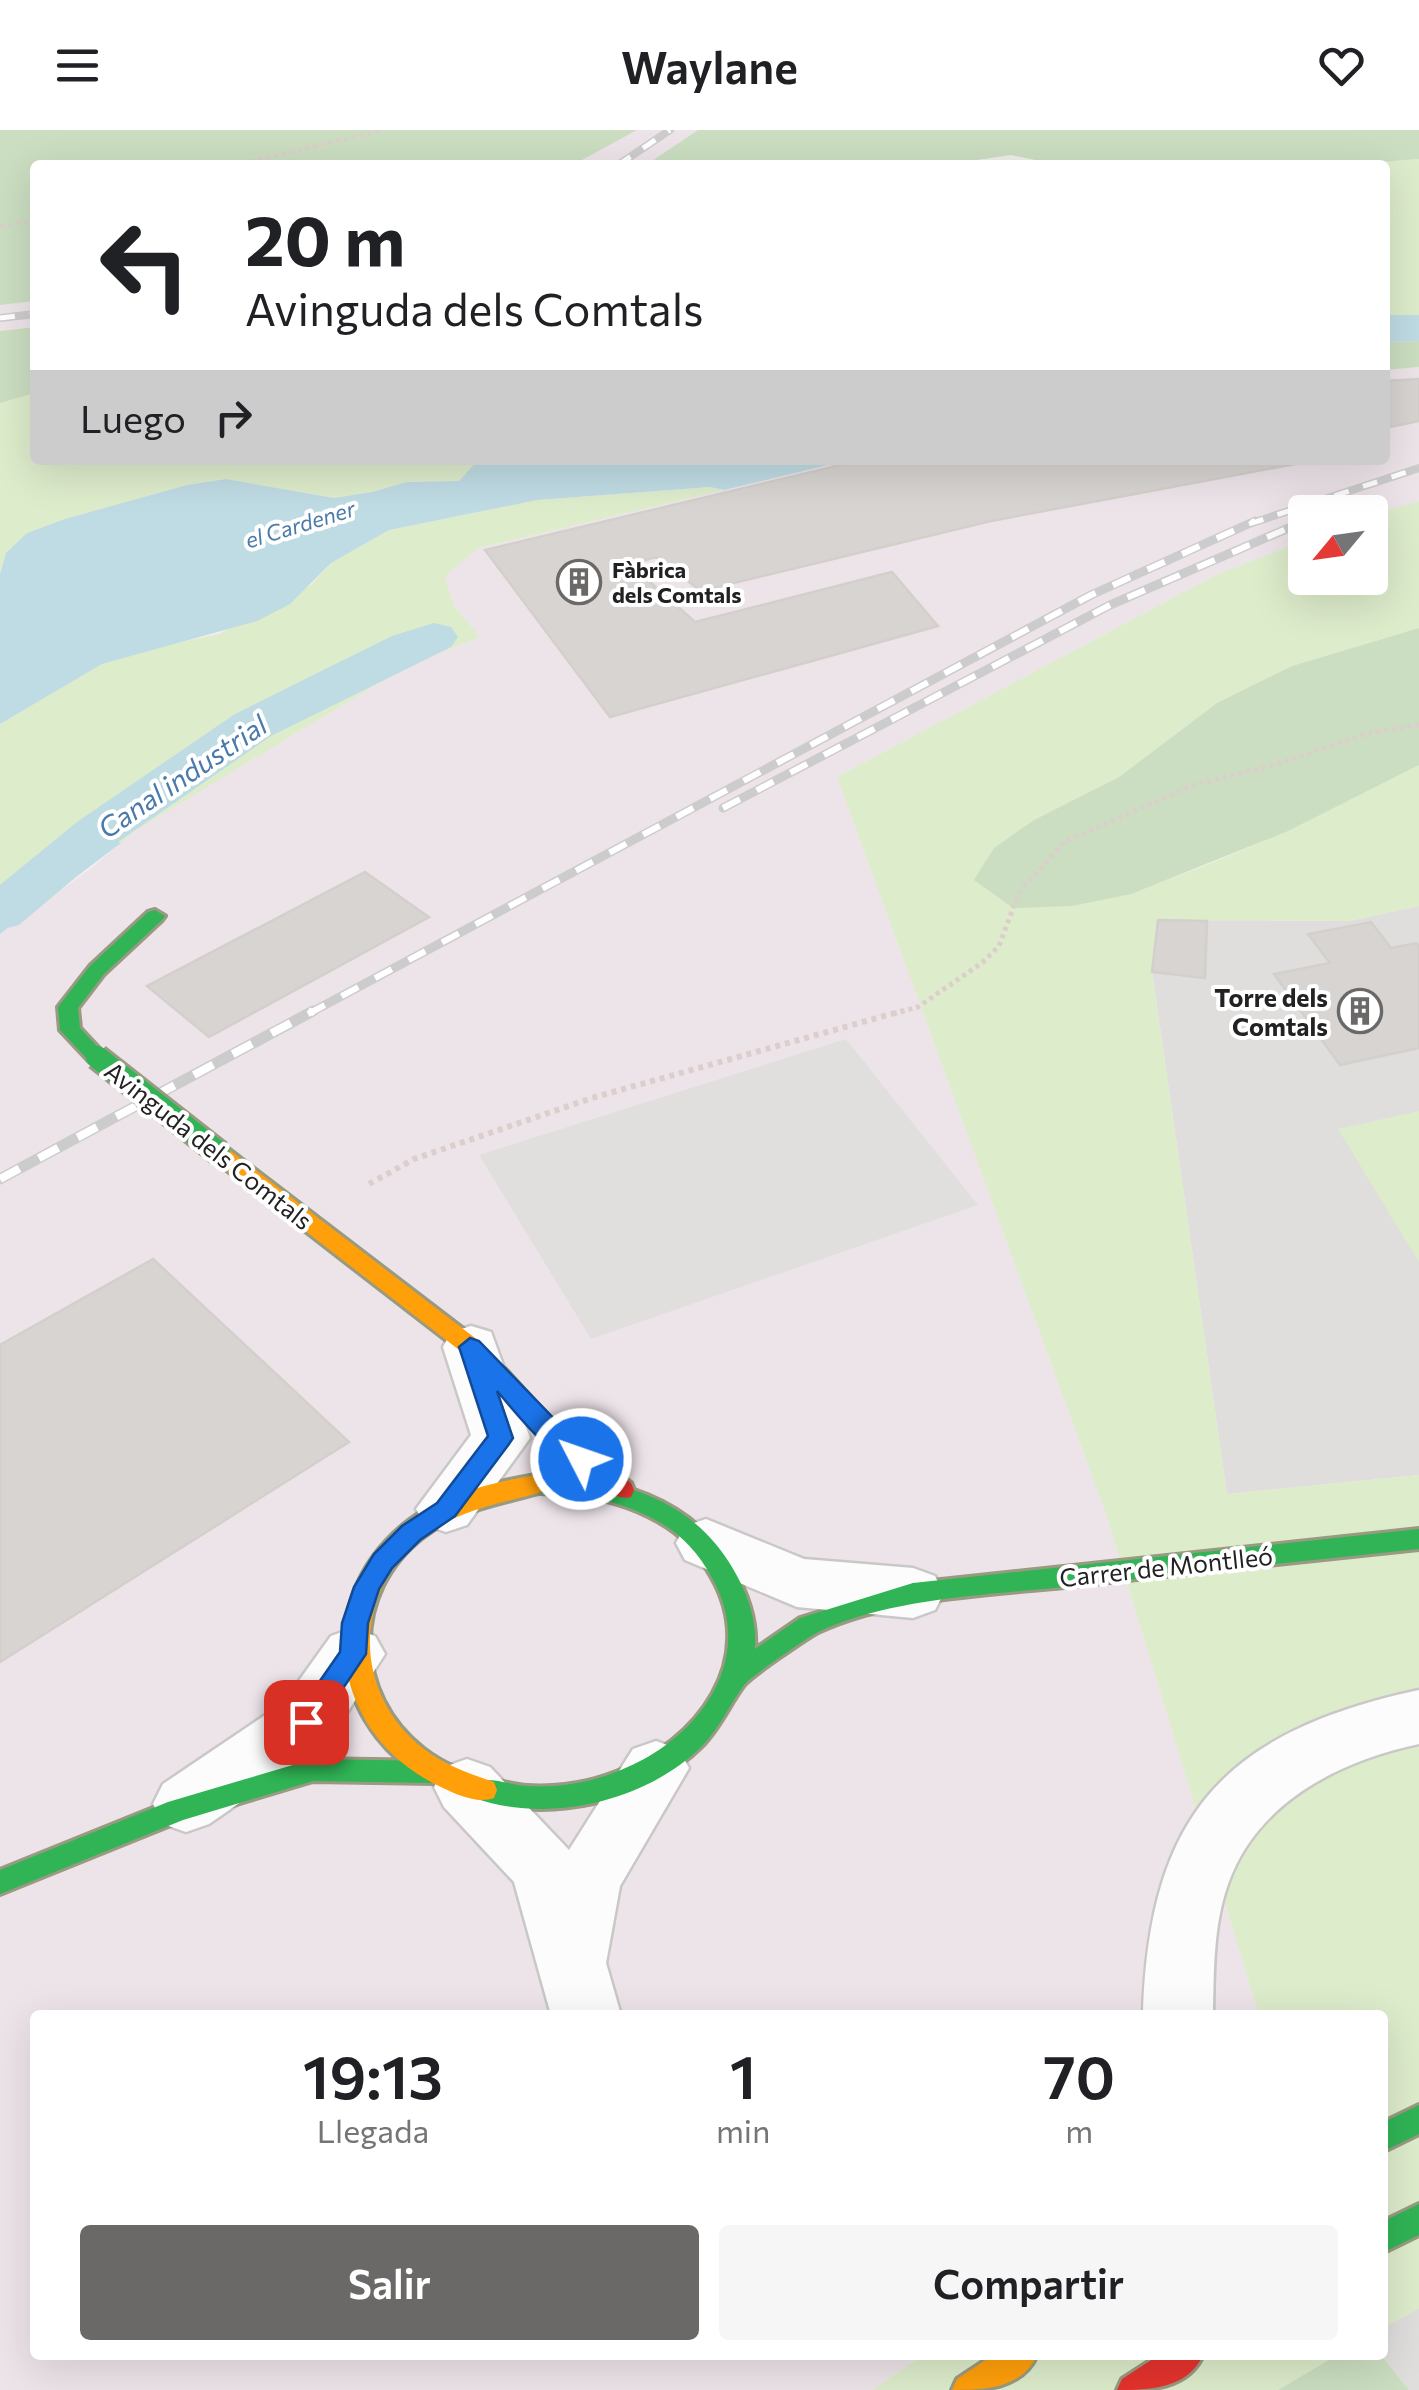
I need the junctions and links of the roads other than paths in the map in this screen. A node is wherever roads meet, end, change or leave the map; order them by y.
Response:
1 (155, 916) dead end
2 (470, 1347) junction
3 (627, 1494) junction
4 (446, 1510) junction
5 (1419, 1540) edge
6 (706, 1542) junction
7 (914, 1593) junction
8 (353, 1654) junction
9 (736, 1676) junction
10 (1419, 1717) edge
11 (656, 1768) junction
12 (450, 1779) junction
13 (178, 1810) junction
14 (0, 1882) edge
15 (580, 1991) edge
16 (1178, 2010) edge
17 (1419, 2119) edge
18 (1388, 2135) edge
19 (1419, 2219) edge
20 (1388, 2235) edge
21 (1013, 2360) edge
22 (1179, 2360) edge
23 (968, 2390) edge
24 (1133, 2390) edge

1 - 2 main road, Avinguda dels Comtals, bridge
2 - 3 main road, Avinguda dels Comtals
2 - 4 street
3 - 4 main road
3 - 6 main road
4 - 8 main road
5 - 7 main road, Carrer de Montlleó
6 - 7 street, Carrer de Montlleó
6 - 9 main road
7 - 9 main road, Carrer de Montlleó
8 - 12 main road
8 - 13 street
9 - 11 main road
10 - 16 street
11 - 12 main road
11 - 15 street
12 - 13 main road
12 - 15 street
13 - 14 main road
17 - 18 main road
19 - 20 main road
21 - 23 main road
22 - 24 main road

